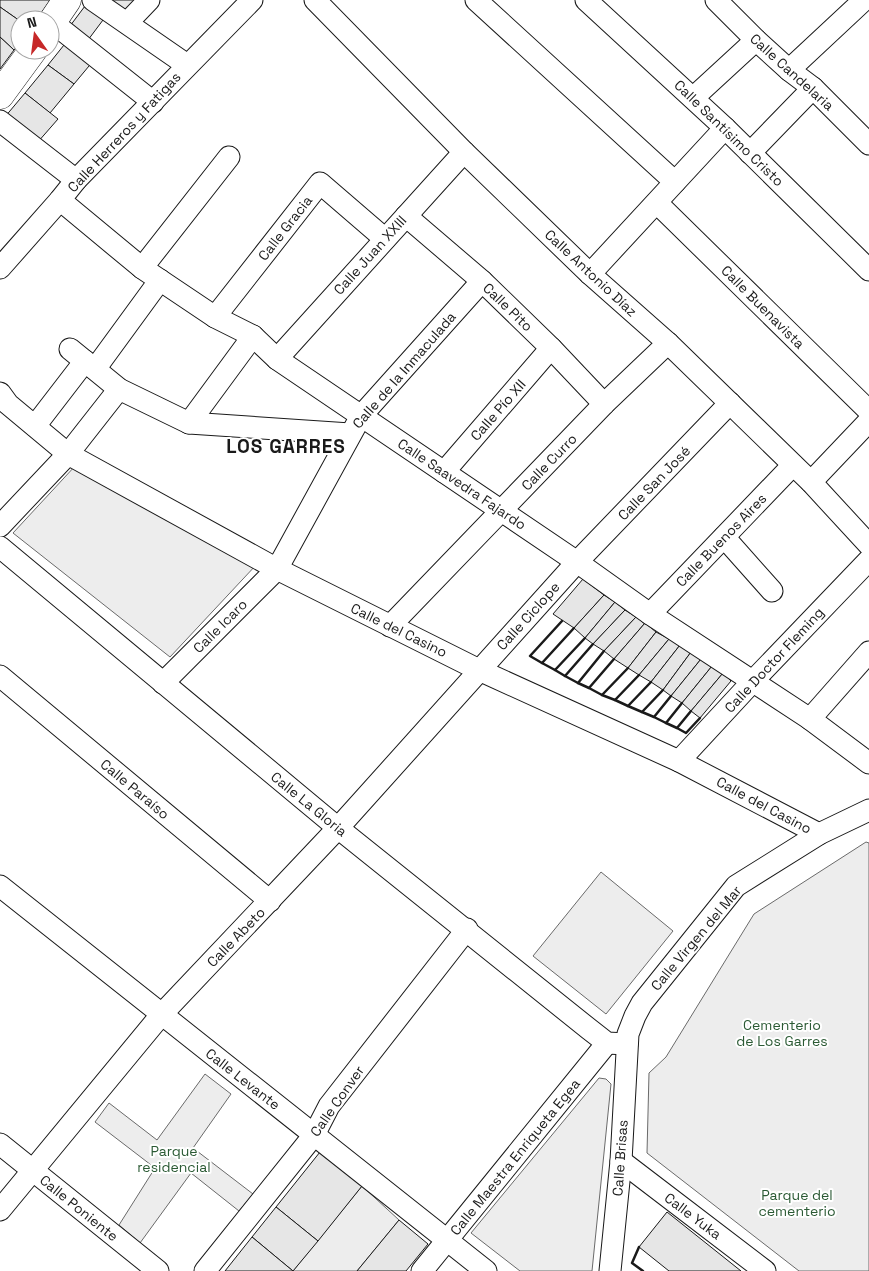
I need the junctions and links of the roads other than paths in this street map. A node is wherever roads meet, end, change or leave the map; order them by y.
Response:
1 (67, 0) edge
2 (93, 0) edge
3 (149, 0) edge
4 (252, 0) edge
5 (315, 0) edge
6 (476, 0) edge
7 (586, 0) edge
8 (716, 0) edge
9 (864, 0) edge
10 (60, 10) edge
11 (127, 23) junction
12 (60, 31) edge
13 (756, 40) junction
14 (26, 60) edge
15 (187, 65) junction
16 (790, 70) junction
17 (813, 88) junction
18 (0, 96) edge
19 (693, 98) junction
20 (153, 102) junction
21 (0, 121) edge
22 (725, 128) junction
23 (869, 144) edge
24 (464, 152) junction
25 (750, 153) junction
26 (229, 157) dead end
27 (76, 180) junction
28 (674, 182) junction
29 (60, 200) junction
30 (657, 203) junction
31 (406, 216) junction
32 (385, 240) junction
33 (0, 268) edge
34 (142, 268) junction
35 (869, 270) edge
36 (590, 274) junction
37 (160, 280) junction
38 (482, 281) junction
39 (215, 317) junction
40 (253, 336) junction
41 (668, 343) junction
42 (551, 348) junction
43 (277, 359) junction
44 (83, 360) junction
45 (119, 389) junction
46 (0, 393) edge
47 (730, 403) junction
48 (604, 404) junction
49 (869, 411) edge
50 (361, 416) junction
51 (869, 421) edge
52 (189, 423) junction
53 (34, 426) junction
54 (350, 434) junction
55 (68, 454) junction
56 (793, 465) junction
57 (444, 472) junction
58 (811, 482) junction
59 (502, 511) junction
60 (0, 526) edge
61 (724, 537) junction
62 (869, 545) edge
63 (0, 547) edge
64 (869, 560) edge
65 (577, 562) junction
66 (278, 569) junction
67 (772, 592) dead end
68 (650, 614) junction
69 (390, 626) junction
70 (869, 652) edge
71 (479, 670) junction
72 (0, 676) edge
73 (753, 681) junction
74 (163, 683) junction
75 (810, 719) junction
76 (679, 761) junction
77 (869, 763) edge
78 (869, 810) edge
79 (338, 828) junction
80 (819, 834) junction
81 (3, 896) edge
82 (270, 901) junction
83 (467, 929) junction
84 (161, 1015) junction
85 (617, 1043) junction
86 (314, 1135) junction
87 (0, 1144) edge
88 (621, 1161) junction
89 (32, 1170) junction
90 (0, 1210) edge
91 (446, 1241) junction
92 (158, 1271) edge
93 (205, 1271) edge
94 (422, 1271) edge
95 (486, 1271) edge
96 (610, 1271) edge
97 (765, 1271) edge

1 - 10 main road
2 - 11 street
3 - 11 street
4 - 15 street, Calle Herreros y Fatigas
5 - 24 street, Calle Antonio Díaz
6 - 28 street
7 - 19 street, Calle Santísimo Cristo
8 - 13 street, Calle Candelaria
9 - 16 street
11 - 15 street
12 - 20 street
13 - 16 street, Calle Candelaria
13 - 19 street
14 - 18 main road
15 - 20 street, Calle Herreros y Fatigas
16 - 17 street, Calle Candelaria
17 - 23 street, Calle Candelaria
17 - 25 street
19 - 22 street, Calle Santísimo Cristo
20 - 27 street, Calle Herreros y Fatigas
21 - 27 street
22 - 25 street, Calle Santísimo Cristo
22 - 28 street
24 - 31 street, Calle Juan XXIII
24 - 36 street, Calle Antonio Díaz
25 - 35 street, Calle Santísimo Cristo
26 - 34 street
27 - 29 street, Calle Herreros y Fatigas
28 - 30 street
29 - 33 street, Calle Herreros y Fatigas
29 - 34 street, Calle Saavedra Fajardo
30 - 36 street
30 - 49 street, Calle Buenavista
31 - 32 street, Calle Juan XXIII
31 - 38 street, Calle Pito
32 - 39 street, Calle Gracia
32 - 43 street, Calle Juan XXIII
34 - 37 street, Calle Saavedra Fajardo
36 - 41 street, Calle Antonio Díaz
37 - 39 street, Calle Saavedra Fajardo
37 - 44 street
38 - 42 street, Calle Pito
38 - 50 street, Calle de la Inmaculada
39 - 40 street, Calle Saavedra Fajardo
40 - 43 street, Calle Saavedra Fajardo
40 - 52 street
41 - 47 street, Calle Antonio Díaz
41 - 48 street, Calle Curro
42 - 48 street, Calle Pito
42 - 57 street, Calle Pío XII
43 - 50 street, Calle Saavedra Fajardo
44 - 45 street
44 - 53 street
45 - 52 street
45 - 55 street
46 - 53 street, Calle del Casino
47 - 56 street, Calle Antonio Díaz
47 - 65 street, Calle San José
48 - 59 street, Calle Curro
50 - 54 street, Calle de la Inmaculada
50 - 57 street, Calle Saavedra Fajardo
51 - 58 street
52 - 54 street
53 - 55 street, Calle del Casino
54 - 66 street, Calle de la Inmaculada
55 - 60 street
55 - 66 street, Calle del Casino
56 - 58 street, Calle Antonio Díaz
56 - 61 street, Calle Buenos Aires
57 - 59 street, Calle Saavedra Fajardo
58 - 62 street, Calle Antonio Díaz
59 - 65 street, Calle Saavedra Fajardo
59 - 69 street, Calle Curro
61 - 67 street
61 - 68 street, Calle Buenos Aires
63 - 74 street, Calle La Gloria
64 - 73 street, Calle Doctor Fleming
65 - 68 street, Calle Saavedra Fajardo
65 - 71 street, Calle Ciclope
66 - 69 street, Calle del Casino
66 - 74 street, Calle Icaro
68 - 73 street, Calle Saavedra Fajardo
69 - 71 street, Calle del Casino
70 - 75 street
71 - 76 street, Calle del Casino
71 - 79 street, Calle Abeto
72 - 82 street, Calle Paraíso
73 - 75 street, Calle Saavedra Fajardo
73 - 76 street, Calle Doctor Fleming
74 - 79 street, Calle La Gloria
75 - 77 street, Calle Saavedra Fajardo
76 - 80 street, Calle del Casino
78 - 80 street, Calle Virgen del Mar
79 - 82 street, Calle Abeto
79 - 83 street, Calle La Gloria
80 - 85 street, Calle Virgen del Mar
81 - 84 street, Calle Levante
82 - 84 street, Calle Abeto
83 - 85 street, Calle La Gloria
83 - 86 street, Calle Conver
84 - 86 street, Calle Levante
84 - 89 street, Calle Abeto
85 - 88 street, Calle Brisas
85 - 91 street, Calle Maestra Enriqueta Egea
86 - 91 street, Calle Levante
86 - 93 street, Calle Conver
87 - 89 street, Calle Poniente
88 - 96 street, Calle Brisas
88 - 97 street, Calle Yuka
89 - 90 street, Calle Abeto
89 - 92 street, Calle Poniente
91 - 94 street, Calle Maestra Enriqueta Egea
91 - 95 street, Calle Levante

